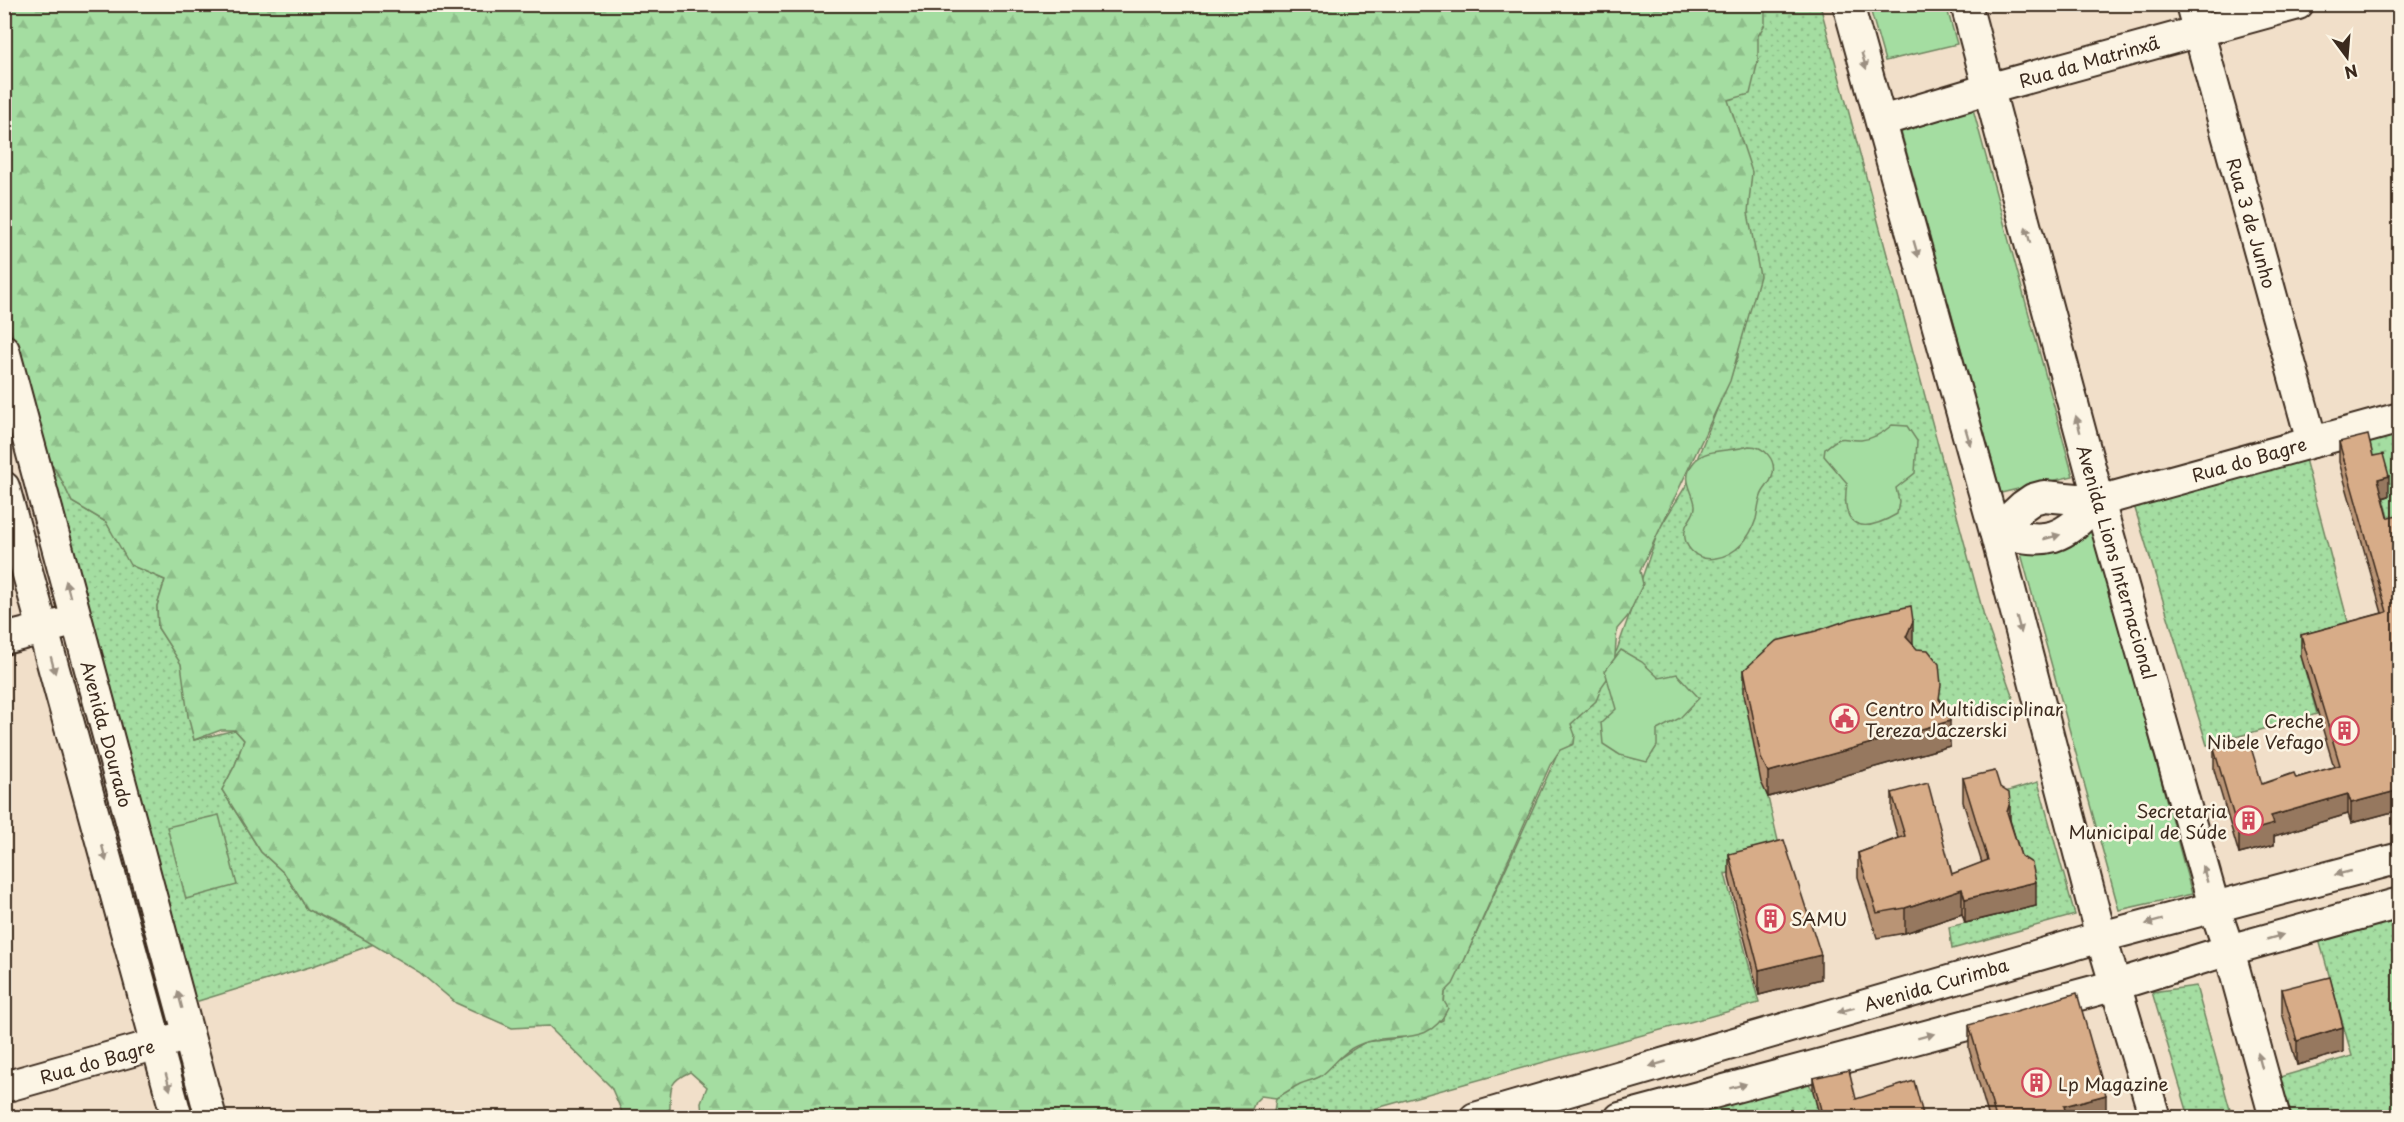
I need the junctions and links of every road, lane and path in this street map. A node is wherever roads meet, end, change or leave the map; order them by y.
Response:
1 (1848, 4) edge
2 (1966, 4) edge
3 (2298, 4) edge
4 (2195, 18) edge
5 (1988, 89) junction
6 (1881, 121) junction
7 (4, 350) edge
8 (2400, 418) edge
9 (2312, 442) junction
10 (4, 487) edge
11 (2099, 501) junction
12 (1995, 532) junction
13 (76, 620) junction
14 (43, 629) junction
15 (4, 639) edge
16 (2400, 858) edge
17 (2400, 903) edge
18 (2214, 906) junction
19 (2101, 936) junction
20 (2229, 950) junction
21 (2116, 985) junction
22 (189, 1035) junction
23 (157, 1043) junction
24 (4, 1087) edge
25 (177, 1118) edge
26 (211, 1118) edge
27 (1475, 1118) edge
28 (1620, 1118) edge
29 (2155, 1118) edge
30 (2276, 1118) edge

1 -> 6 street
2 - 5 street, Avenida Lions Internacional
3 - 4 street, Rua da Matrinxã
4 - 5 street, Rua da Matrinxã
4 - 9 street, Rua 3 de Junho
5 - 6 street, Rua da Matrinxã
11 -> 5 street, Avenida Lions Internacional
6 -> 12 street
13 -> 7 street, Avenida Dourado
8 - 9 street, Rua do Bagre
9 - 11 street, Rua do Bagre
10 - 14 street, Avenida Dourado
11 - 12 street, Rua do Bagre
12 -> 11 street
18 -> 11 street, Avenida Lions Internacional
12 -> 19 street
13 - 14 street
22 -> 13 street, Avenida Dourado
14 - 15 street
14 -> 23 street, Avenida Dourado
16 -> 18 street, Avenida Curimba
20 -> 17 street
18 -> 19 street, Avenida Curimba
18 - 20 street, Avenida Lions Internacional
19 - 21 street
19 -> 27 street, Avenida Curimba
20 - 21 street
30 -> 20 street, Avenida Lions Internacional
28 -> 21 street
21 - 29 street
22 - 23 street, Rua do Bagre
22 - 26 street, Avenida Dourado
23 - 24 street, Rua do Bagre
23 -> 25 street, Avenida Dourado

